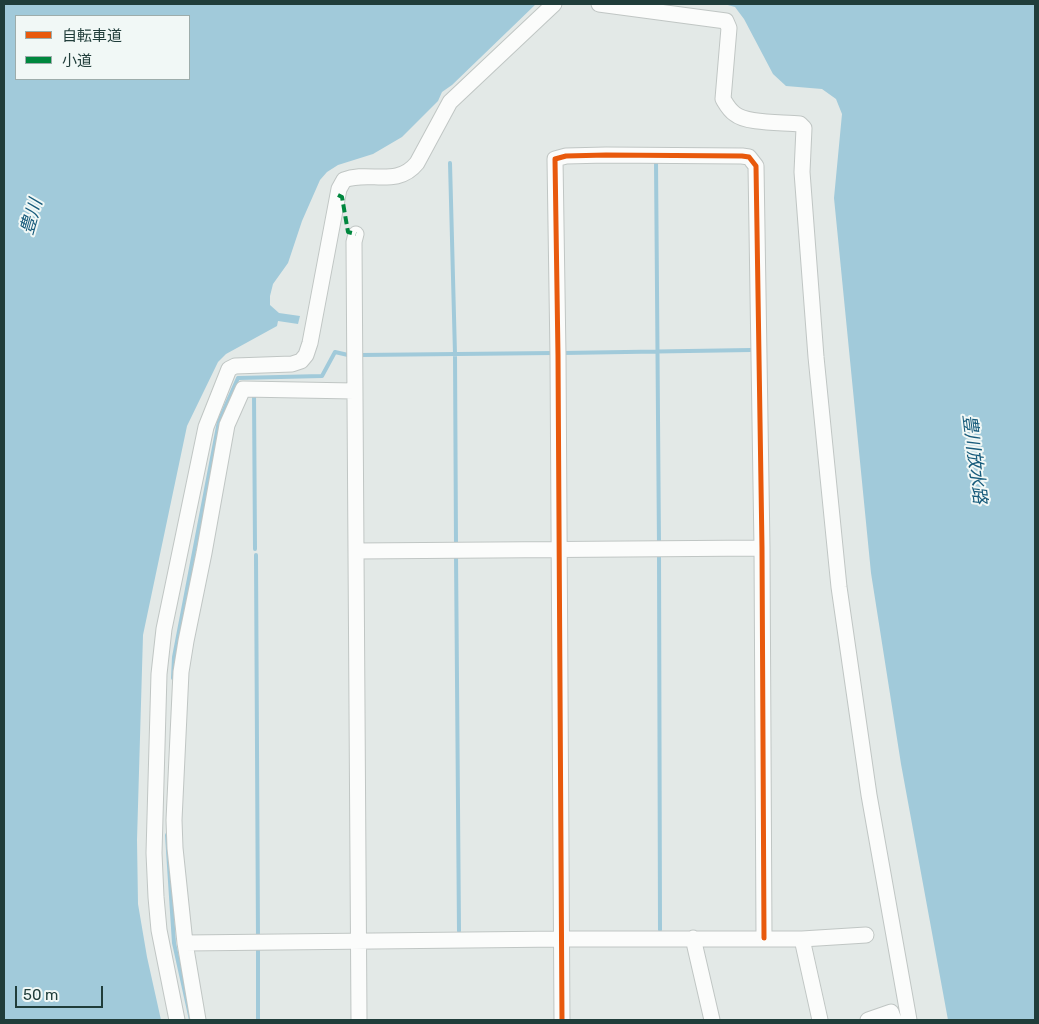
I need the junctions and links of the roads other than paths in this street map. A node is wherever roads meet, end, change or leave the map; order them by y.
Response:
1 (554, 4) edge
2 (599, 4) edge
3 (356, 234) dead end
4 (354, 391) junction
5 (762, 548) junction
6 (559, 550) junction
7 (356, 551) junction
8 (866, 935) dead end
9 (693, 938) junction
10 (764, 938) junction
11 (562, 939) junction
12 (802, 939) junction
13 (360, 942) junction
14 (185, 943) junction
15 (177, 1020) edge
16 (198, 1020) edge
17 (359, 1020) edge
18 (562, 1020) edge
19 (712, 1020) edge
20 (820, 1020) edge
21 (868, 1020) edge
22 (894, 1020) edge
23 (909, 1020) edge

1 - 15 street
2 - 23 street
3 - 4 street
4 - 7 street
4 - 14 street
5 - 6 street
5 - 6 street
5 - 10 street
6 - 7 street
6 - 11 street
7 - 13 street
8 - 12 street
9 - 10 street
9 - 11 street
9 - 19 street
10 - 12 street
11 - 13 street
11 - 18 street
12 - 20 street
13 - 14 street
13 - 17 street
14 - 16 street
21 - 22 street

